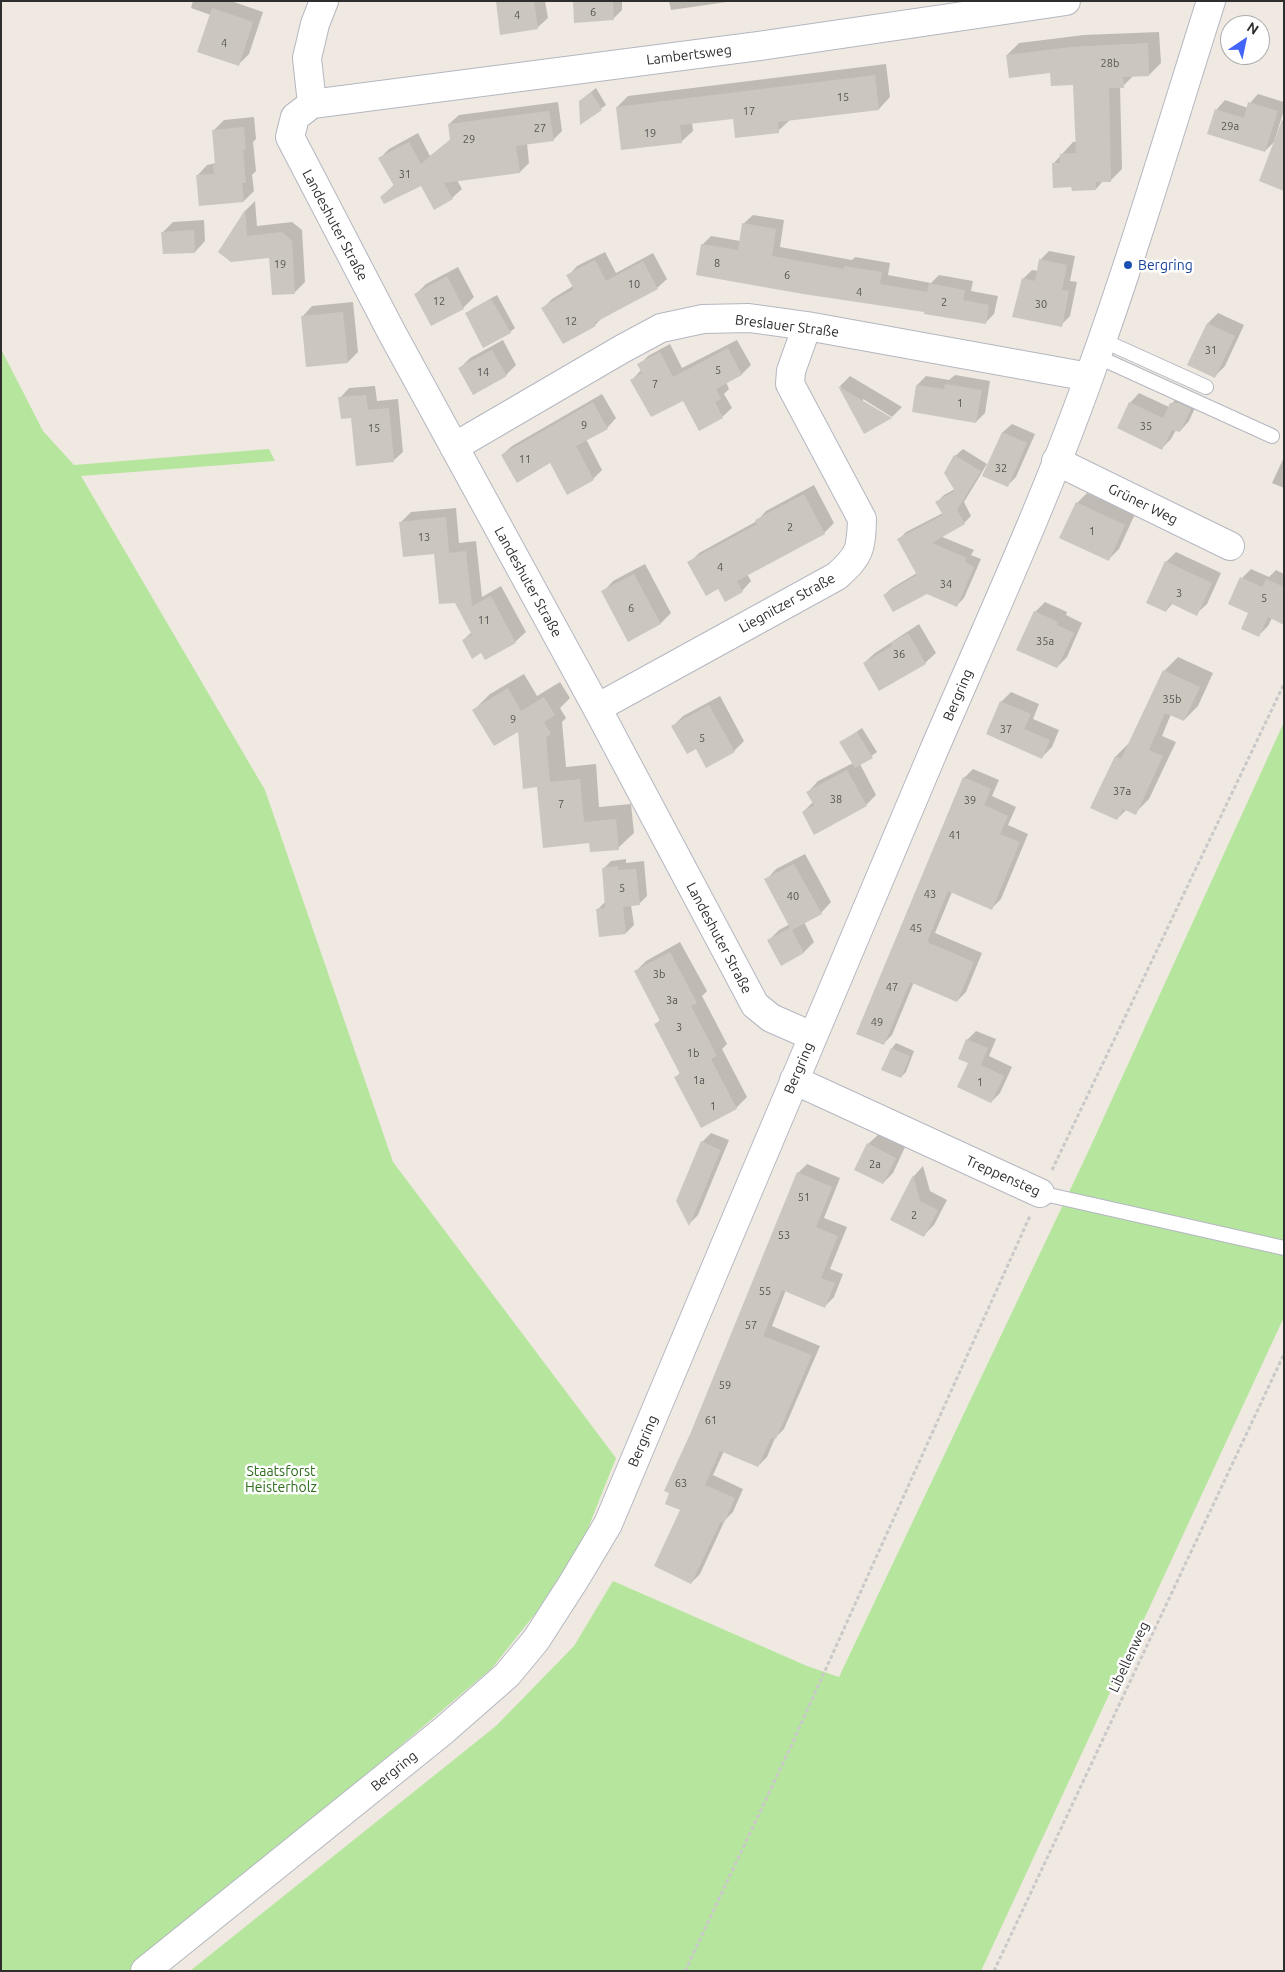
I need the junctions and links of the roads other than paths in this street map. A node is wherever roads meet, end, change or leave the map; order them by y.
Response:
1 (324, 1) edge
2 (1066, 1) edge
3 (1211, 1) edge
4 (981, 7) edge
5 (312, 104) junction
6 (808, 326) junction
7 (1096, 358) junction
8 (1206, 386) dead end
9 (1272, 436) dead end
10 (454, 447) junction
11 (1056, 461) junction
12 (1230, 546) dead end
13 (596, 708) junction
14 (812, 1036) junction
15 (794, 1080) junction
16 (1040, 1193) joint
17 (1284, 1248) edge
18 (145, 1971) edge

1 - 5 street
2 - 4 street, Lambertsweg
3 - 7 street, Bergring
4 - 5 street, Lambertsweg
5 - 10 street, Landeshuter Straße
6 - 7 street, Breslauer Straße
6 - 10 street, Breslauer Straße
6 - 13 street, Liegnitzer Straße
7 - 8 lane
7 - 9 lane
7 - 11 street, Bergring
10 - 13 street, Landeshuter Straße
11 - 12 street, Grüner Weg
11 - 14 street, Bergring
13 - 14 street, Landeshuter Straße
14 - 15 street, Bergring
15 - 16 street, Treppensteg
15 - 18 street, Bergring
16 - 17 lane, Treppensteg

